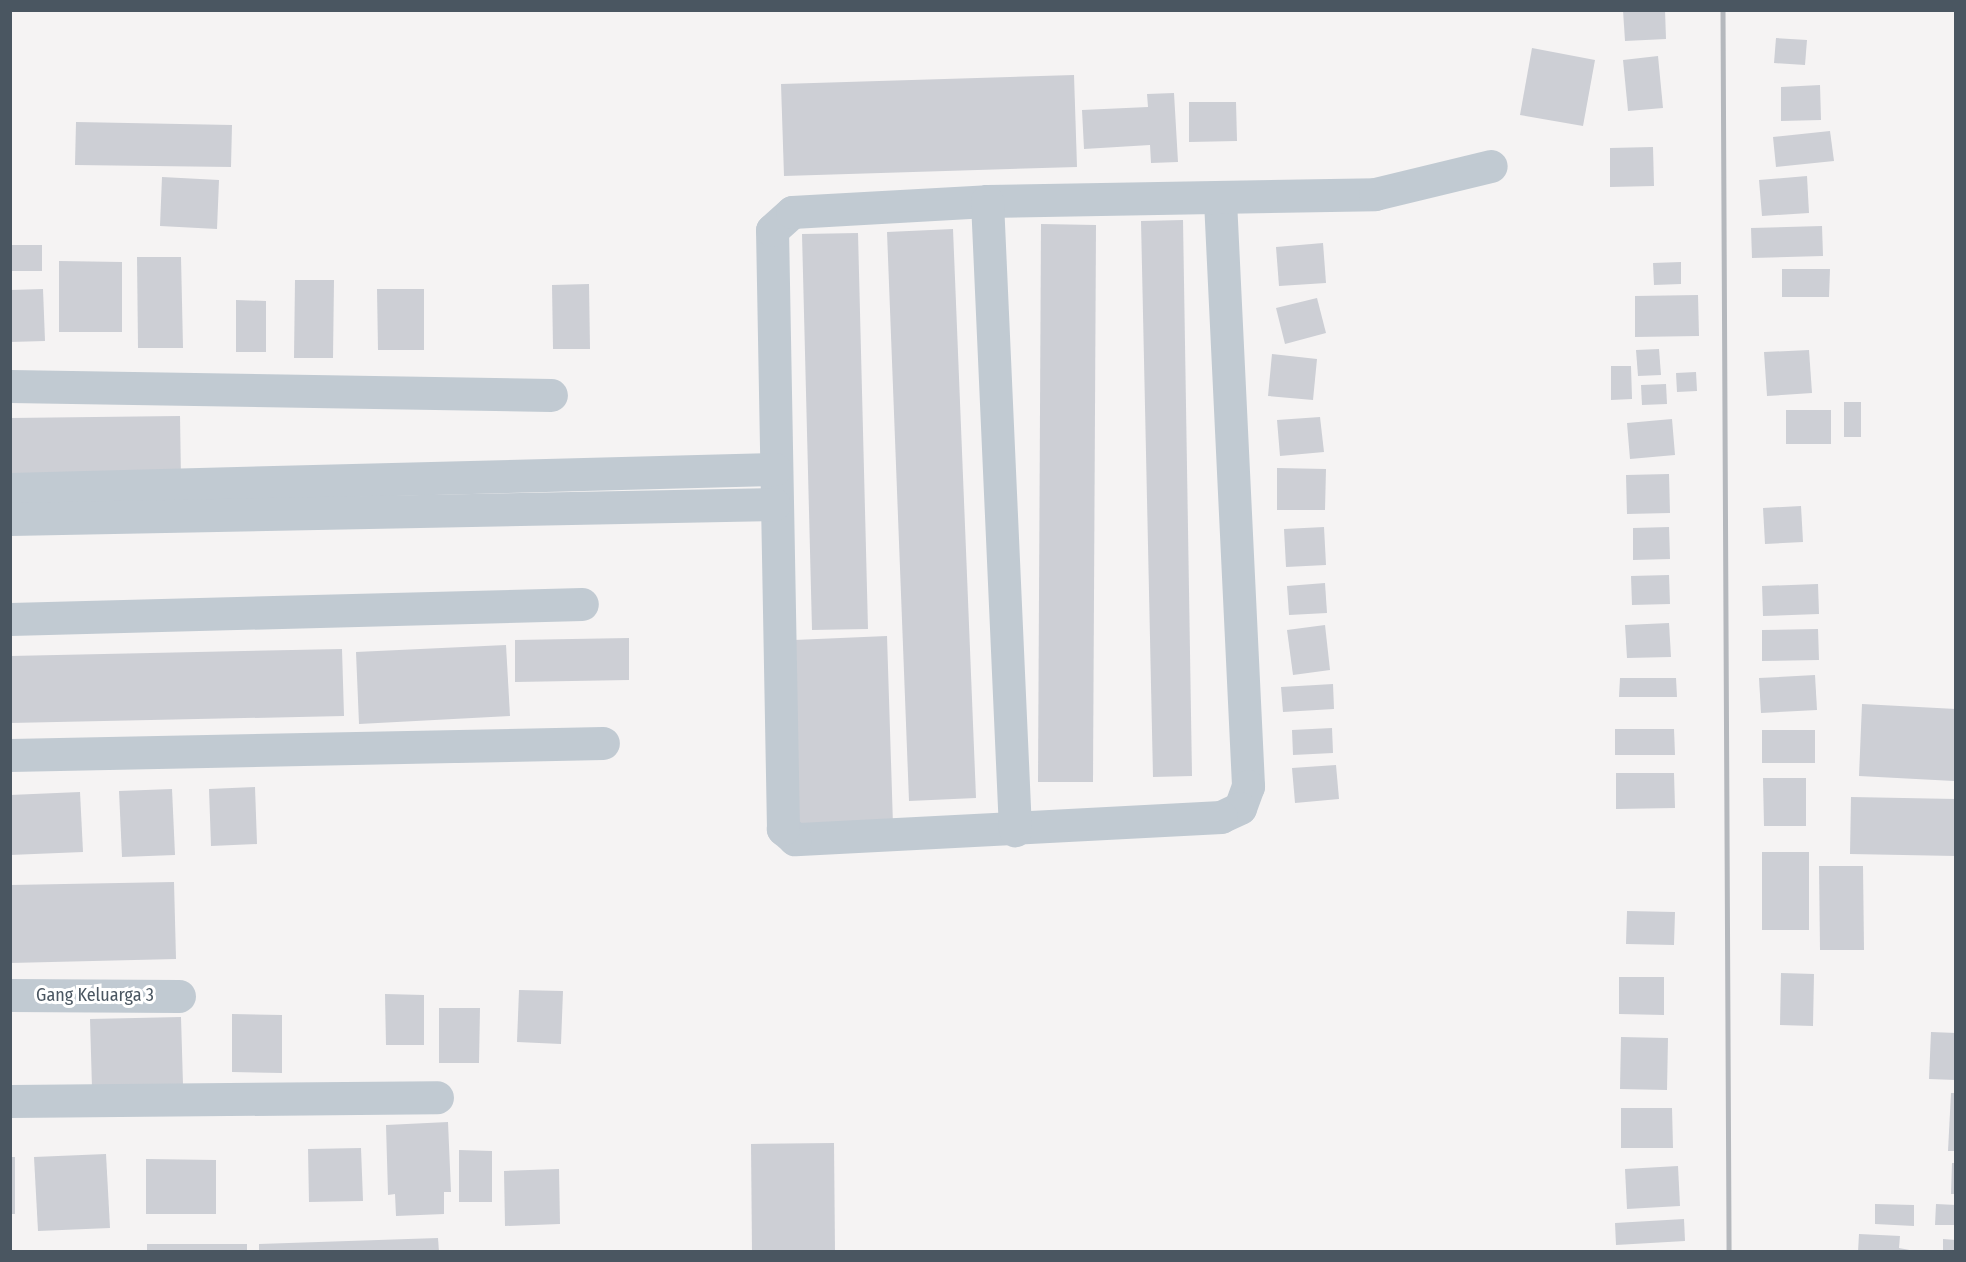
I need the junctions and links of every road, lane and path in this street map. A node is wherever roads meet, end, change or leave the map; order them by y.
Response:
1 (1491, 166) dead end
2 (1220, 200) junction
3 (987, 201) junction
4 (10, 386) edge
5 (551, 395) dead end
6 (775, 469) junction
7 (10, 489) edge
8 (774, 504) junction
9 (10, 519) edge
10 (582, 604) dead end
11 (10, 619) edge
12 (603, 743) dead end
13 (10, 755) edge
14 (1015, 830) junction
15 (10, 995) edge
16 (179, 996) dead end
17 (437, 1097) dead end
18 (10, 1101) edge

1 - 2 street
2 - 3 street
2 - 14 street
3 - 6 street
3 - 14 street
4 - 5 street
6 - 7 street
6 - 8 street
8 - 9 street
8 - 14 street
10 - 11 street
12 - 13 street
15 - 16 street, Gang Keluarga 3
17 - 18 street

